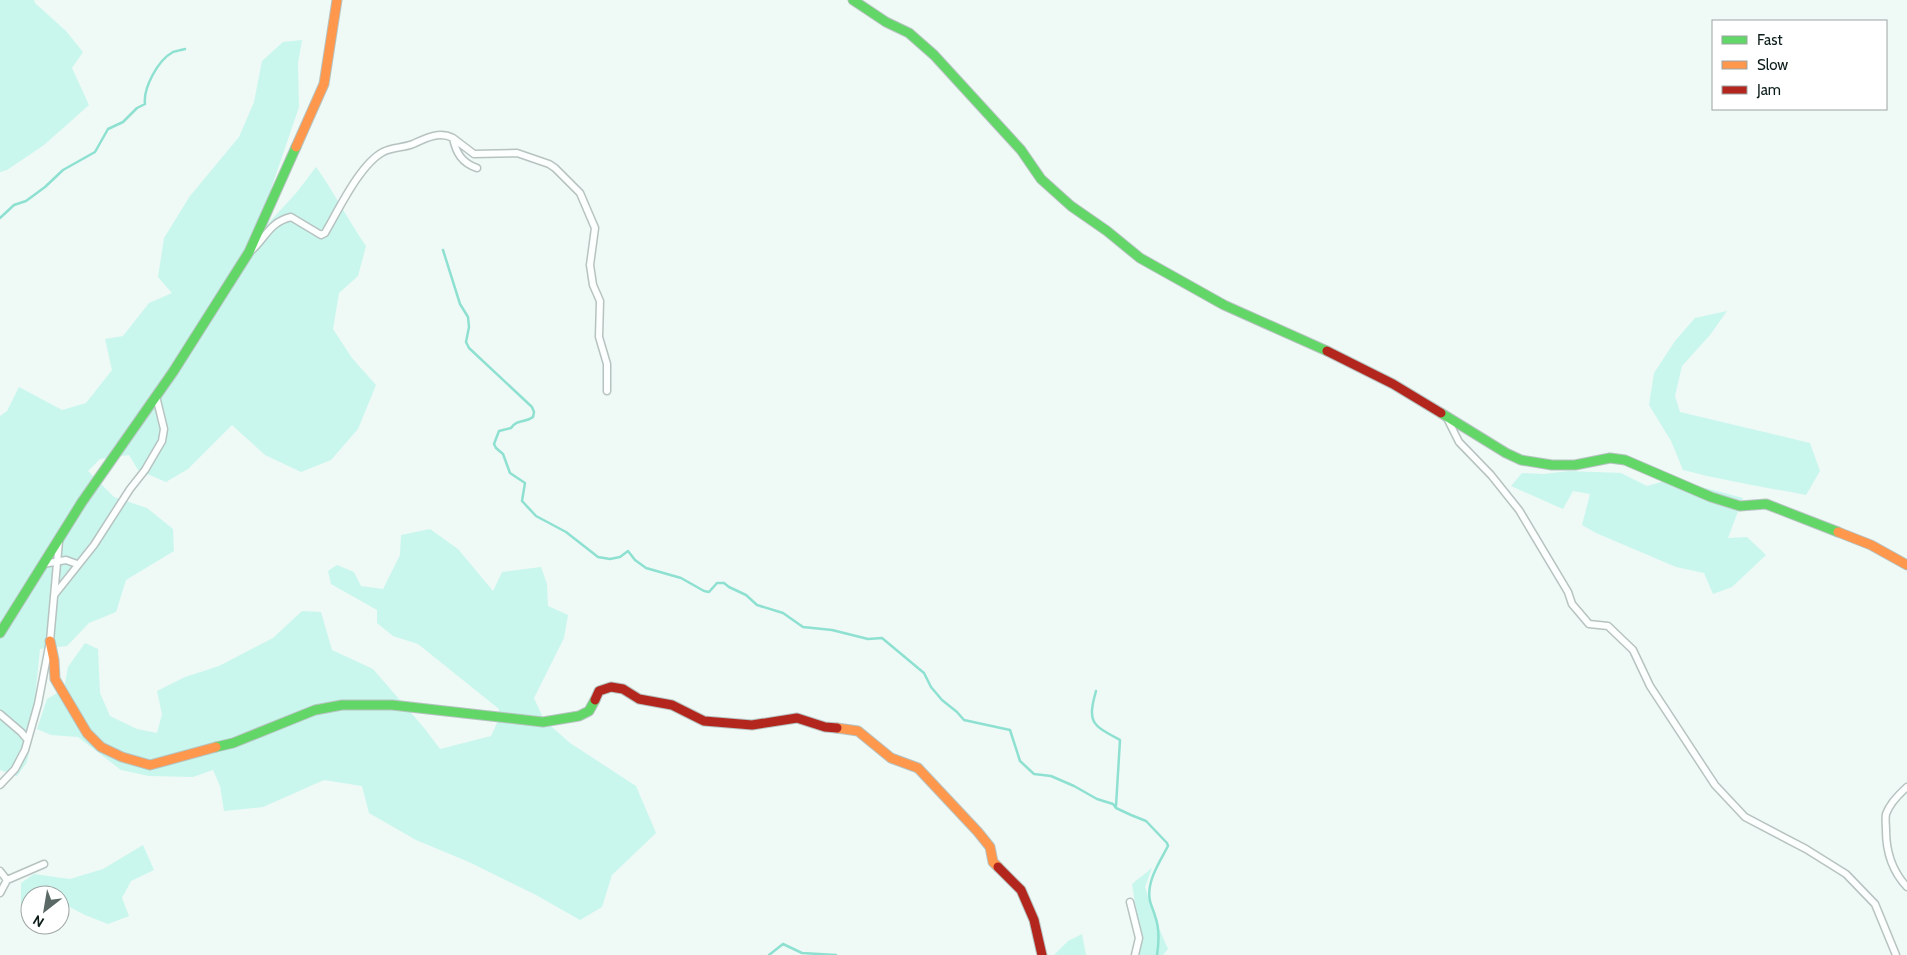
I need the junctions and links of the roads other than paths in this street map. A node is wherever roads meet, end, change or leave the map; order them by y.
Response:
1 (337, 0) edge
2 (853, 0) edge
3 (453, 138) junction
4 (477, 168) dead end
5 (249, 252) junction
6 (607, 391) dead end
7 (156, 396) junction
8 (1447, 418) junction
9 (59, 539) junction
10 (57, 562) junction
11 (43, 564) junction
12 (77, 564) junction
13 (1907, 565) edge
14 (55, 594) junction
15 (0, 633) edge
16 (50, 641) junction
17 (0, 714) edge
18 (27, 739) junction
19 (0, 786) edge
20 (1907, 787) edge
21 (44, 864) dead end
22 (0, 871) edge
23 (7, 880) junction
24 (1907, 887) edge
25 (0, 893) edge
26 (1130, 902) dead end
27 (1042, 955) edge
28 (1135, 955) edge
29 (1896, 955) edge

1 - 5 street
2 - 8 street
3 - 4 street
3 - 5 street
3 - 6 street
5 - 7 street
7 - 9 street
7 - 12 street
8 - 13 street
8 - 29 street
9 - 10 street
9 - 11 street
10 - 11 street
10 - 12 street
10 - 14 street
11 - 15 street
12 - 14 street
14 - 16 street
16 - 18 street
16 - 27 street
17 - 18 street
18 - 19 street
20 - 24 street
21 - 23 street
22 - 23 street
23 - 25 street
26 - 28 street

